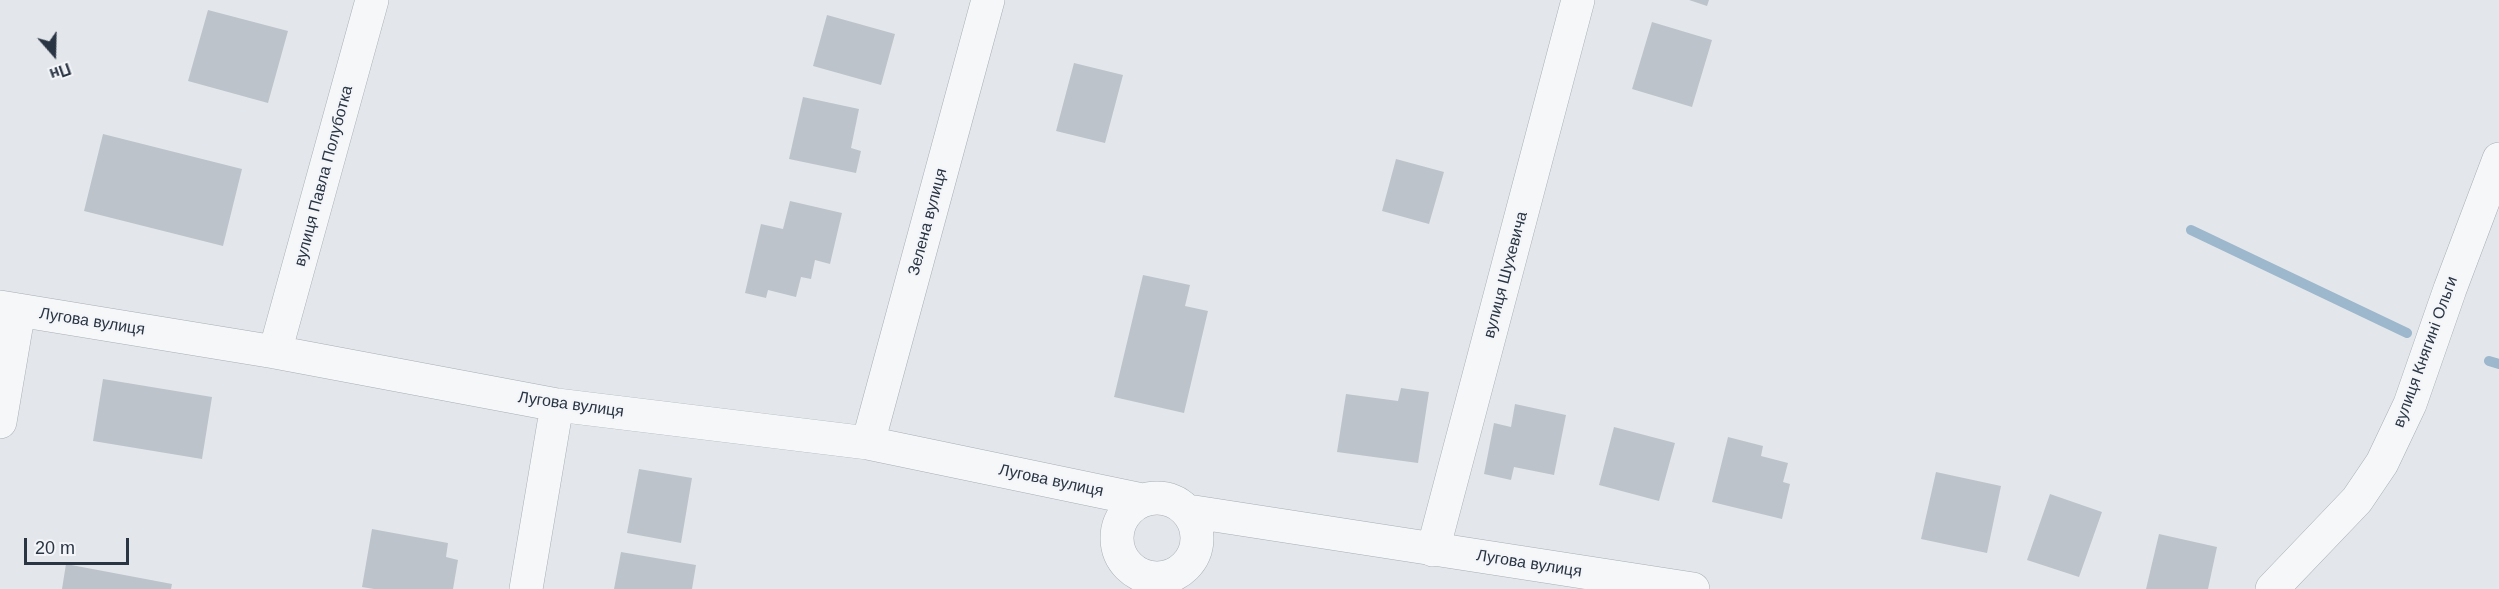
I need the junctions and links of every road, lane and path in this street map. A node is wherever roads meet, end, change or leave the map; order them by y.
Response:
1 (372, 0) edge
2 (988, 0) edge
3 (1578, 0) edge
4 (2494, 172) edge
5 (10, 308) edge
6 (275, 352) junction
7 (557, 405) junction
8 (0, 422) edge
9 (868, 443) junction
10 (1142, 500) junction
11 (1188, 511) junction
12 (1433, 550) junction
13 (1155, 584) edge
14 (526, 589) edge
15 (1693, 589) edge
16 (2272, 589) edge

1 - 6 street, вулиця Павла Полуботка
2 - 9 street, Зелена вулиця
3 - 12 street, вулиця Шухевича
4 - 16 street, вулиця Княгині Ольги
5 - 6 street, Лугова вулиця
5 - 8 street
6 - 7 street, Лугова вулиця
7 - 9 street, Лугова вулиця
7 - 14 street
9 - 10 street, Лугова вулиця
10 - 11 street
10 - 13 street
11 - 12 street, Лугова вулиця
11 - 13 street
12 - 15 street, Лугова вулиця

